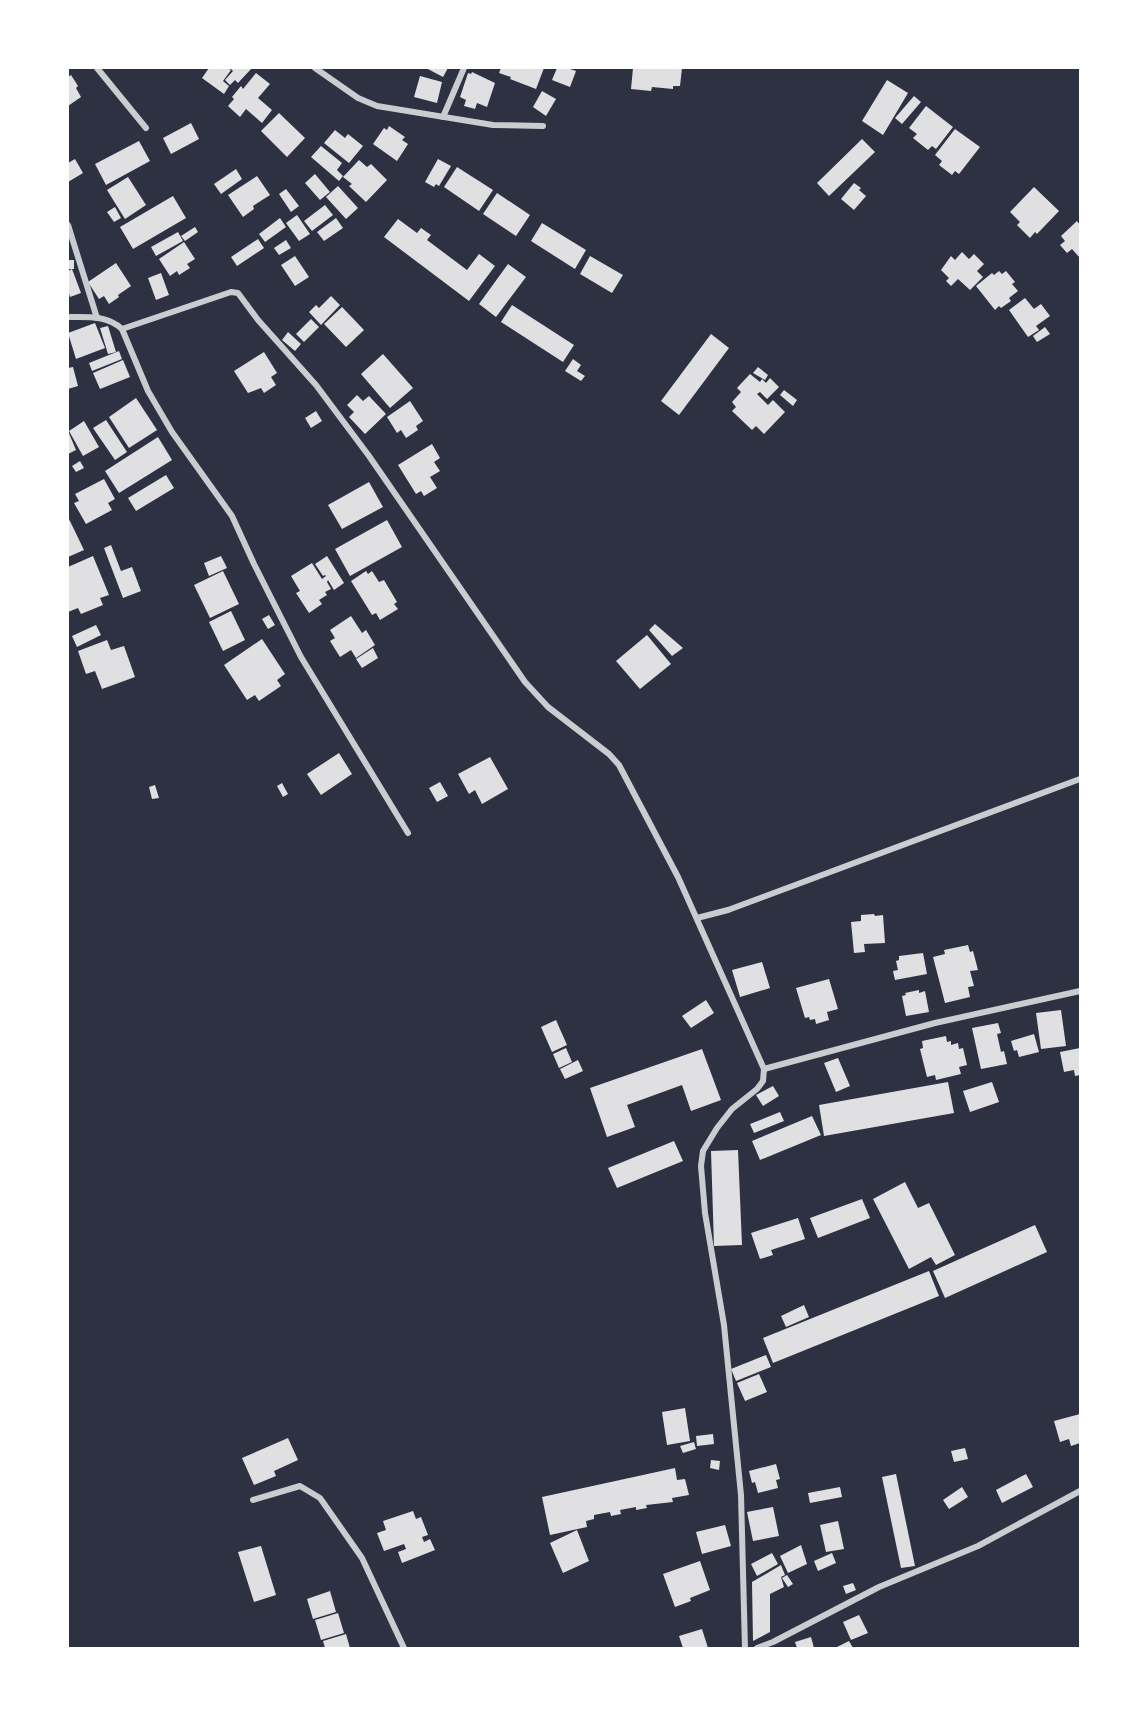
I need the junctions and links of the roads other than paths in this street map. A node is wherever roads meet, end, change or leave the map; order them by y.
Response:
1 (97, 68) edge
2 (315, 68) edge
3 (464, 68) edge
4 (443, 117) junction
5 (543, 126) dead end
6 (146, 128) dead end
7 (68, 225) edge
8 (68, 317) edge
9 (97, 318) junction
10 (122, 329) junction
11 (1080, 779) edge
12 (408, 833) dead end
13 (697, 918) junction
14 (1080, 991) edge
15 (764, 1069) junction
16 (1080, 1491) edge
17 (253, 1500) dead end
18 (404, 1648) edge
19 (745, 1648) edge
20 (757, 1648) edge

1 - 6 street
2 - 4 street
3 - 4 street
4 - 5 street
7 - 9 street
8 - 9 street
9 - 10 street
10 - 12 street
10 - 13 street
11 - 13 street
13 - 15 street
14 - 15 street
15 - 19 street
16 - 20 street
17 - 18 street

